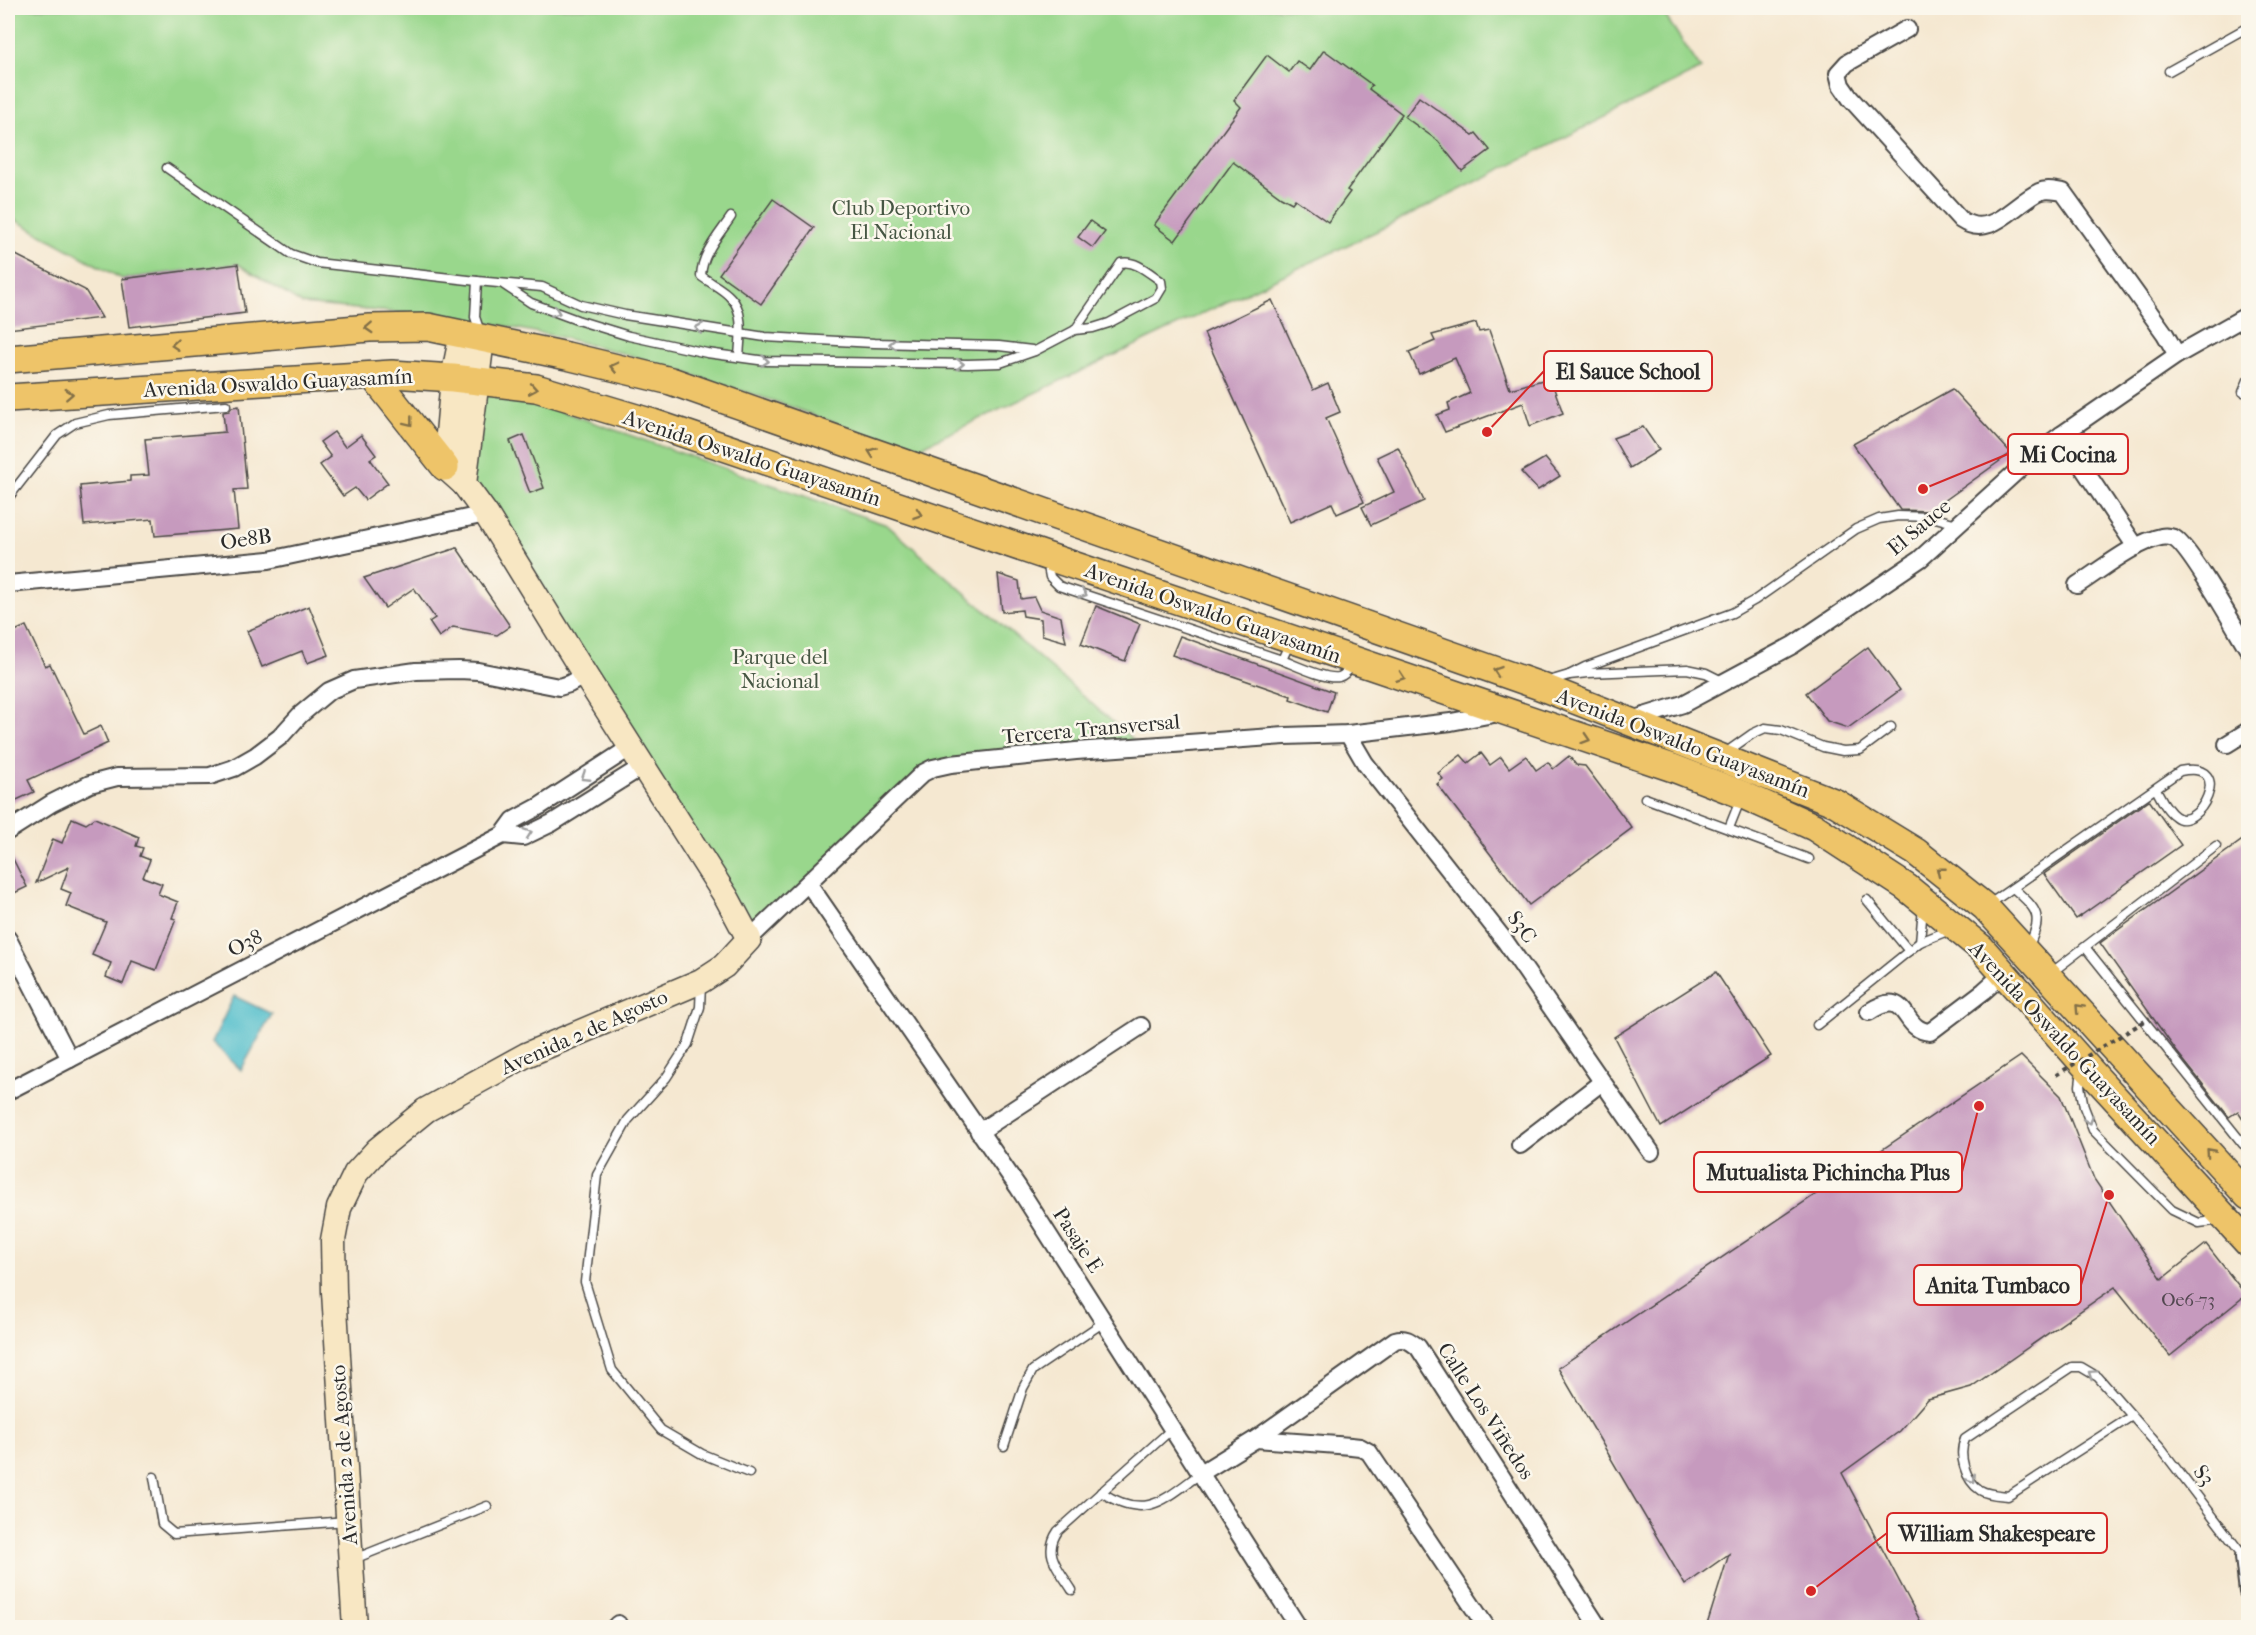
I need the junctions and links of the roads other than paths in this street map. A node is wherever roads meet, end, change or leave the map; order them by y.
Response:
1 (2248, 27) edge
2 (1907, 28) dead end
3 (2169, 71) dead end
4 (167, 168) dead end
5 (731, 217) dead end
6 (477, 281) junction
7 (504, 285) junction
8 (2248, 315) edge
9 (473, 330) junction
10 (1075, 330) junction
11 (741, 334) junction
12 (1035, 351) junction
13 (2177, 355) junction
14 (739, 357) junction
15 (8, 359) edge
16 (373, 376) junction
17 (464, 380) junction
18 (2248, 380) edge
19 (2243, 392) dead end
20 (8, 398) edge
21 (226, 405) dead end
22 (2061, 435) junction
23 (454, 475) junction
24 (8, 498) edge
25 (486, 514) junction
26 (1958, 525) junction
27 (2136, 547) junction
28 (8, 583) edge
29 (2077, 585) dead end
30 (2248, 650) edge
31 (585, 675) junction
32 (1569, 675) junction
33 (1724, 682) junction
34 (1537, 685) junction
35 (1503, 712) junction
36 (1628, 721) junction
37 (1892, 727) dead end
38 (2248, 731) edge
39 (1348, 734) junction
40 (2227, 744) dead end
41 (637, 757) junction
42 (1719, 757) junction
43 (2156, 789) junction
44 (1743, 795) junction
45 (1645, 798) dead end
46 (1729, 828) junction
47 (8, 831) edge
48 (2216, 846) dead end
49 (1809, 859) dead end
50 (808, 883) junction
51 (2013, 888) junction
52 (1868, 900) dead end
53 (1923, 901) junction
54 (1985, 907) junction
55 (1956, 928) junction
56 (8, 939) edge
57 (749, 939) junction
58 (1920, 942) junction
59 (2085, 947) junction
60 (1909, 951) junction
61 (2026, 951) junction
62 (2004, 973) junction
63 (2049, 975) junction
64 (701, 981) junction
65 (1869, 1012) dead end
66 (1817, 1025) dead end
67 (1142, 1026) dead end
68 (70, 1059) junction
69 (2083, 1063) junction
70 (1602, 1082) junction
71 (8, 1091) edge
72 (979, 1132) junction
73 (2243, 1144) dead end
74 (1520, 1145) dead end
75 (1651, 1152) dead end
76 (2248, 1196) edge
77 (2227, 1219) junction
78 (2248, 1243) edge
79 (1104, 1322) junction
80 (2133, 1416) junction
81 (1172, 1429) junction
82 (1256, 1439) junction
83 (1004, 1446) dead end
84 (749, 1473) dead end
85 (1201, 1473) junction
86 (154, 1477) dead end
87 (1101, 1492) junction
88 (487, 1506) dead end
89 (348, 1521) junction
90 (2246, 1555) edge
91 (351, 1560) junction
92 (1072, 1590) dead end
93 (2248, 1592) edge
94 (355, 1628) edge
95 (1299, 1628) edge
96 (1487, 1628) edge
97 (1599, 1628) edge

1 - 3 lane
2 - 13 street
4 - 6 lane
5 - 11 lane
6 - 7 lane
6 - 9 lane
11 -> 7 lane
7 -> 14 lane
8 - 13 street, El Sauce
9 -> 15 main road, Avenida Oswaldo Guayasamín
9 - 17 main road
34 -> 9 main road, Avenida Oswaldo Guayasamín
10 - 10 lane
10 - 12 lane
12 -> 11 lane
11 - 14 lane
14 -> 12 lane
13 - 22 street, El Sauce
16 - 17 main road, Avenida Oswaldo Guayasamín
20 -> 16 main road, Avenida Oswaldo Guayasamín
16 -> 23 main road
17 - 23 main road
17 -> 35 main road, Avenida Oswaldo Guayasamín
18 - 19 lane
21 - 24 lane
22 - 26 street, El Sauce
22 - 27 street
23 - 25 main road
25 - 28 street, Oe8B
25 - 31 main road
26 - 32 lane
26 - 33 street, El Sauce
27 - 29 street
27 - 30 street
31 - 41 main road
31 - 47 street
32 - 33 lane
32 - 34 lane
33 - 36 street, El Sauce
34 - 36 main road, Avenida Oswaldo Guayasamín
35 - 39 street, Tercera Transversal
35 -> 44 main road, Avenida Oswaldo Guayasamín
36 - 42 main road, Avenida Oswaldo Guayasamín
37 - 42 lane
38 - 40 street
39 - 50 street, Tercera Transversal
39 - 70 street, S3C
41 - 57 main road
41 - 68 street, O38
54 -> 42 main road, Avenida Oswaldo Guayasamín
43 - 43 lane
43 - 51 lane
44 - 46 lane
44 - 53 main road, Avenida Oswaldo Guayasamín
45 - 46 lane
46 - 49 lane
48 - 59 lane
50 - 57 street, Tercera Transversal
50 - 72 street, Pasaje E
51 - 54 lane
51 - 61 lane
52 - 60 lane
53 - 55 main road, Avenida Oswaldo Guayasamín
53 - 58 lane
54 - 61 main road, Avenida Oswaldo Guayasamín
55 - 58 lane
55 - 62 main road, Avenida Oswaldo Guayasamín
56 - 68 street
57 - 64 main road, Avenida 2 de Agosto
58 - 60 lane
59 - 63 lane
59 - 73 lane
60 - 66 lane
61 - 63 main road, Avenida Oswaldo Guayasamín
62 - 65 street
62 - 69 main road, Avenida Oswaldo Guayasamín
76 -> 63 main road, Avenida Oswaldo Guayasamín
64 - 84 lane
64 - 89 main road, Avenida 2 de Agosto
67 - 72 street
68 - 71 street, O38
69 - 77 main road, Avenida Oswaldo Guayasamín
69 -> 77 lane
70 - 74 street
70 - 75 street, S3C
72 - 79 street, Pasaje E
77 - 78 main road, Avenida Oswaldo Guayasamín
79 - 81 street, Pasaje E
79 - 83 lane
80 -> 80 lane, S3
80 - 90 lane, S3
81 - 85 street, Pasaje E
81 - 87 lane
82 - 85 street, Calle Los Viñedos
82 - 96 street
82 - 97 street, Calle Los Viñedos
85 - 87 lane
85 - 95 street, Pasaje E
86 - 89 lane
87 - 92 lane
88 - 91 lane
89 - 91 main road, Avenida 2 de Agosto
90 - 93 street
91 - 94 main road, Avenida 2 de Agosto

